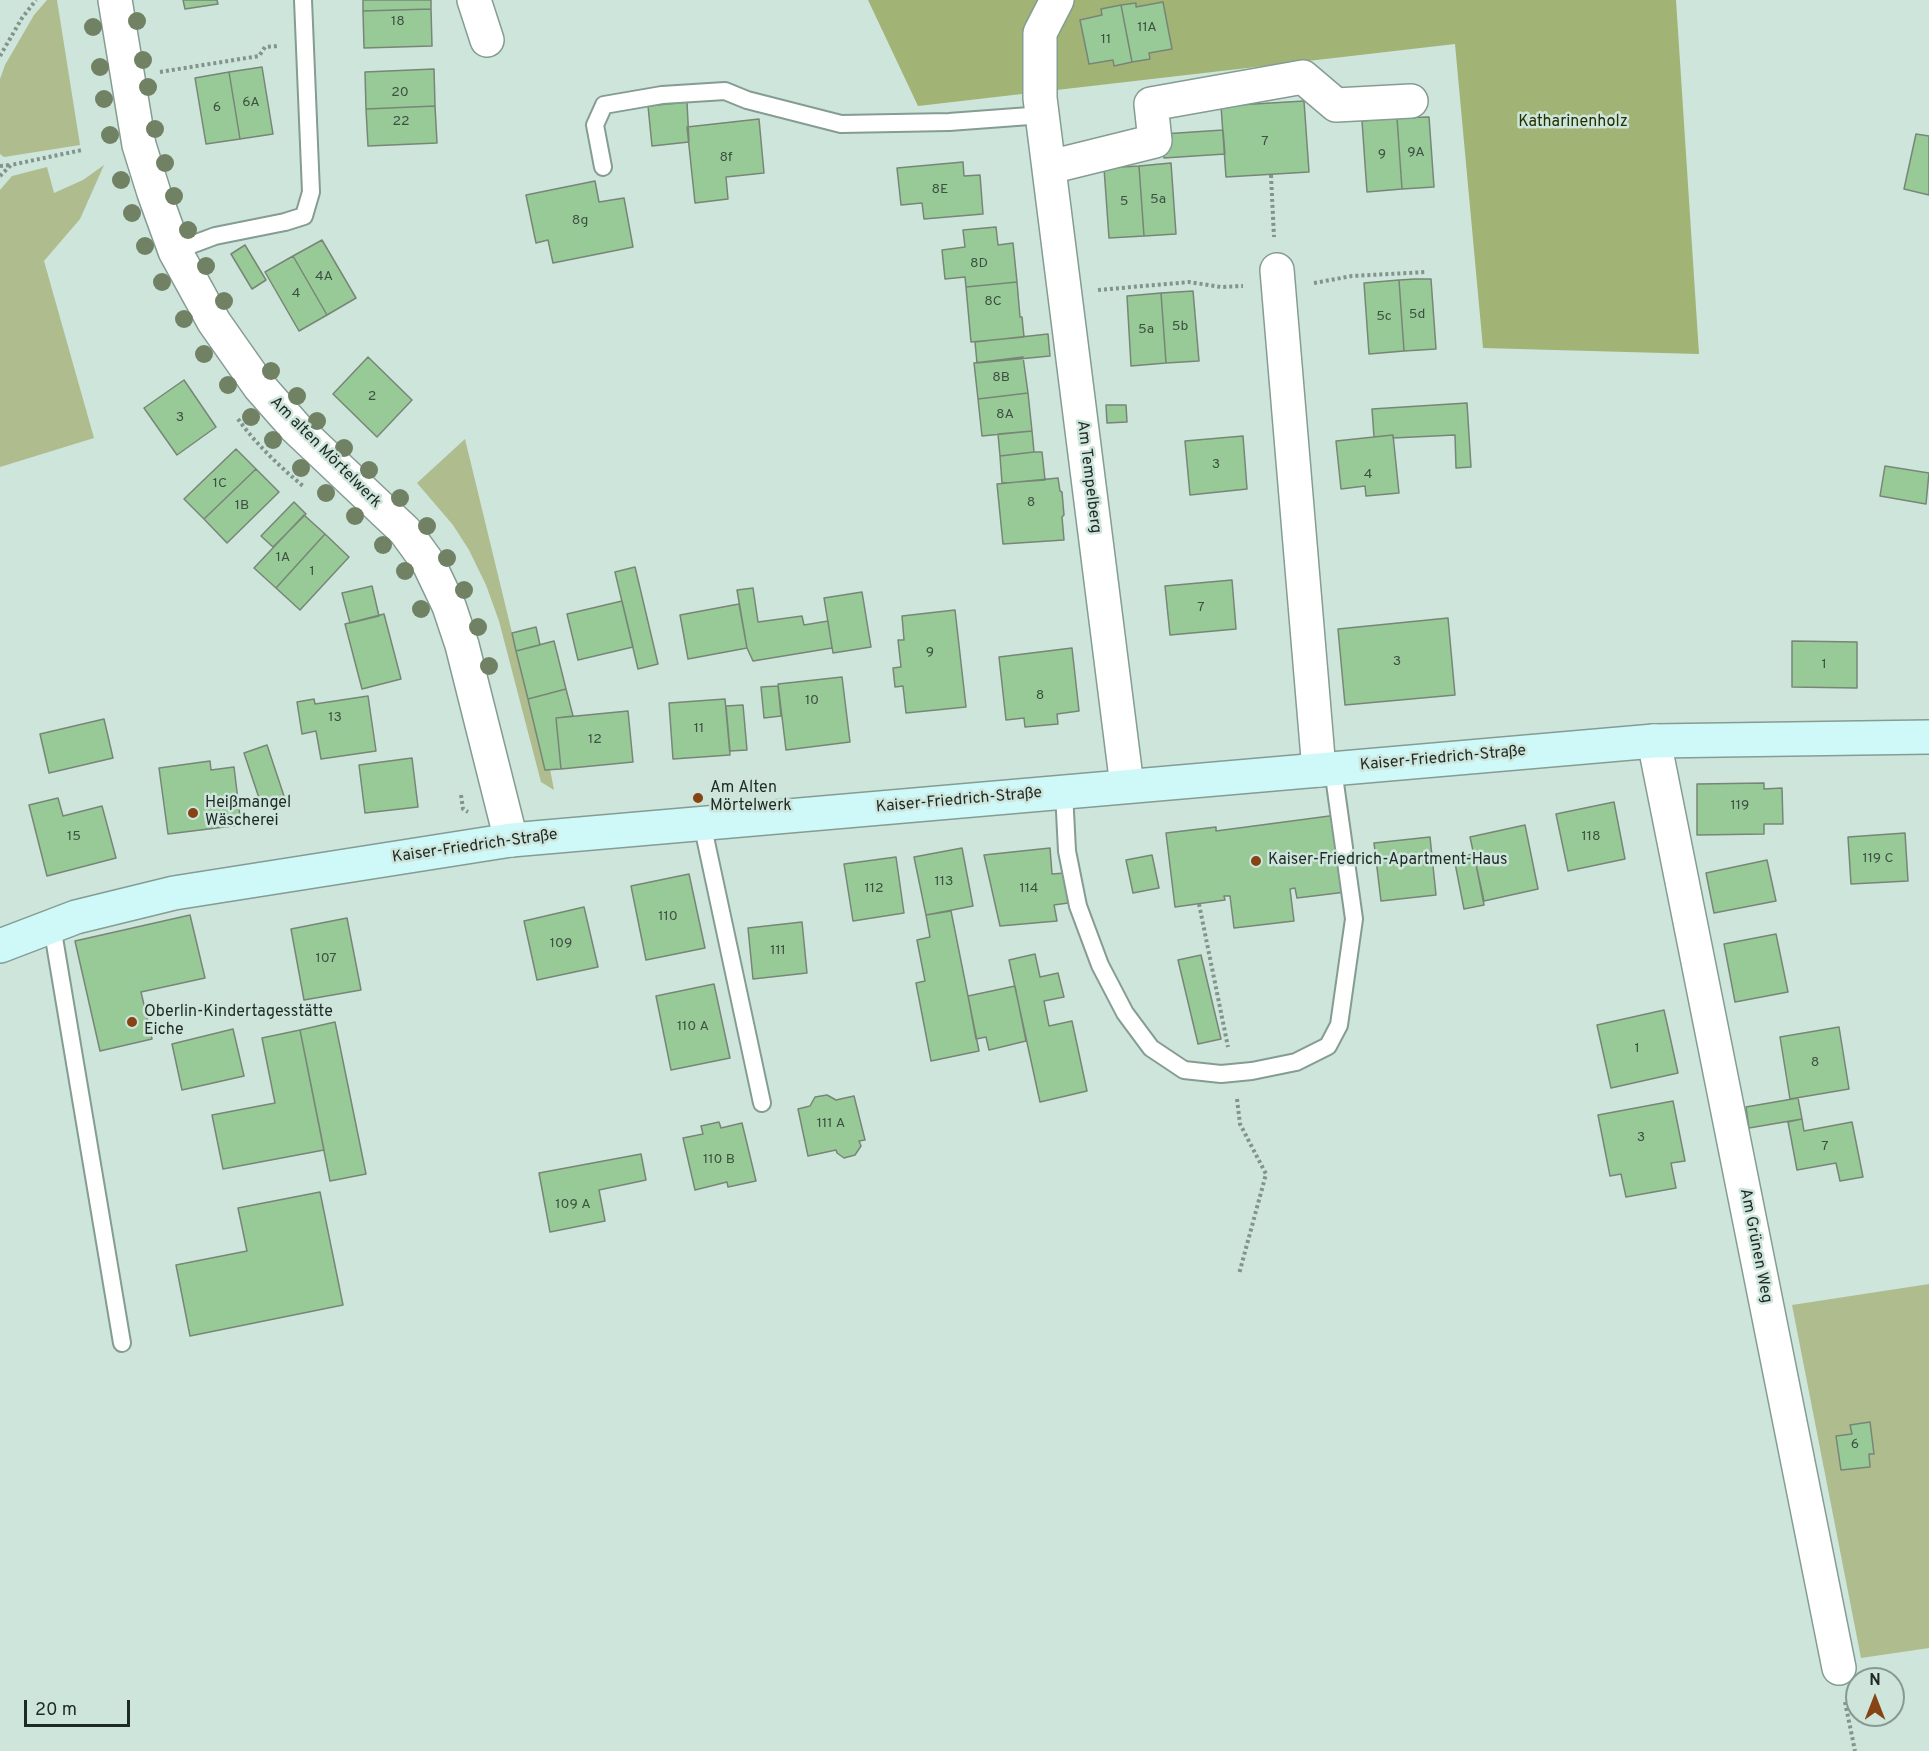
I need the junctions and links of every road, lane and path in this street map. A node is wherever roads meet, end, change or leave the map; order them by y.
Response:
1 (36, 0) edge
2 (115, 0) edge
3 (303, 0) edge
4 (474, 0) edge
5 (1057, 0) edge
6 (487, 40) dead end
7 (304, 44) junction
8 (0, 56) edge
9 (127, 76) junction
10 (1411, 101) dead end
11 (1042, 115) junction
12 (82, 150) dead end
13 (11, 165) junction
14 (0, 166) edge
15 (603, 167) dead end
16 (1050, 167) junction
17 (1270, 175) dead end
18 (0, 176) edge
19 (1275, 237) dead end
20 (175, 251) junction
21 (1277, 270) dead end
22 (1426, 272) dead end
23 (1352, 276) dead end
24 (1221, 287) dead end
25 (1065, 293) junction
26 (1929, 737) edge
27 (1654, 741) junction
28 (1326, 769) junction
29 (1127, 786) junction
30 (1064, 792) junction
31 (702, 823) junction
32 (511, 840) junction
33 (52, 926) junction
34 (0, 946) edge
35 (762, 1103) dead end
36 (122, 1343) dead end
37 (1839, 1668) joint
38 (1855, 1751) edge

1 - 8 path
2 - 9 street, Am alten Mörtelwerk
3 - 7 lane
4 - 6 street
5 - 11 street, Am Tempelberg
7 - 9 path
7 - 20 lane
9 - 20 street, Am alten Mörtelwerk
10 - 16 street
11 - 15 lane
11 - 16 street, Am Tempelberg
12 - 13 path
13 - 14 path
13 - 18 path
16 - 25 street, Am Tempelberg
17 - 19 path
20 - 32 street, Am alten Mörtelwerk
21 - 28 street
22 - 23 path
24 - 25 path
25 - 29 street, Am Tempelberg
26 - 27 street, Kaiser-Friedrich-Straße
27 - 28 street, Kaiser-Friedrich-Straße
27 - 37 street, Am Grünen Weg
28 - 29 street, Kaiser-Friedrich-Straße
28 - 30 lane
29 - 30 street, Kaiser-Friedrich-Straße
30 - 31 street, Kaiser-Friedrich-Straße
31 - 32 street, Kaiser-Friedrich-Straße
31 - 35 lane
32 - 33 street, Kaiser-Friedrich-Straße
33 - 34 street, Kaiser-Friedrich-Straße
33 - 36 lane
37 - 38 path

